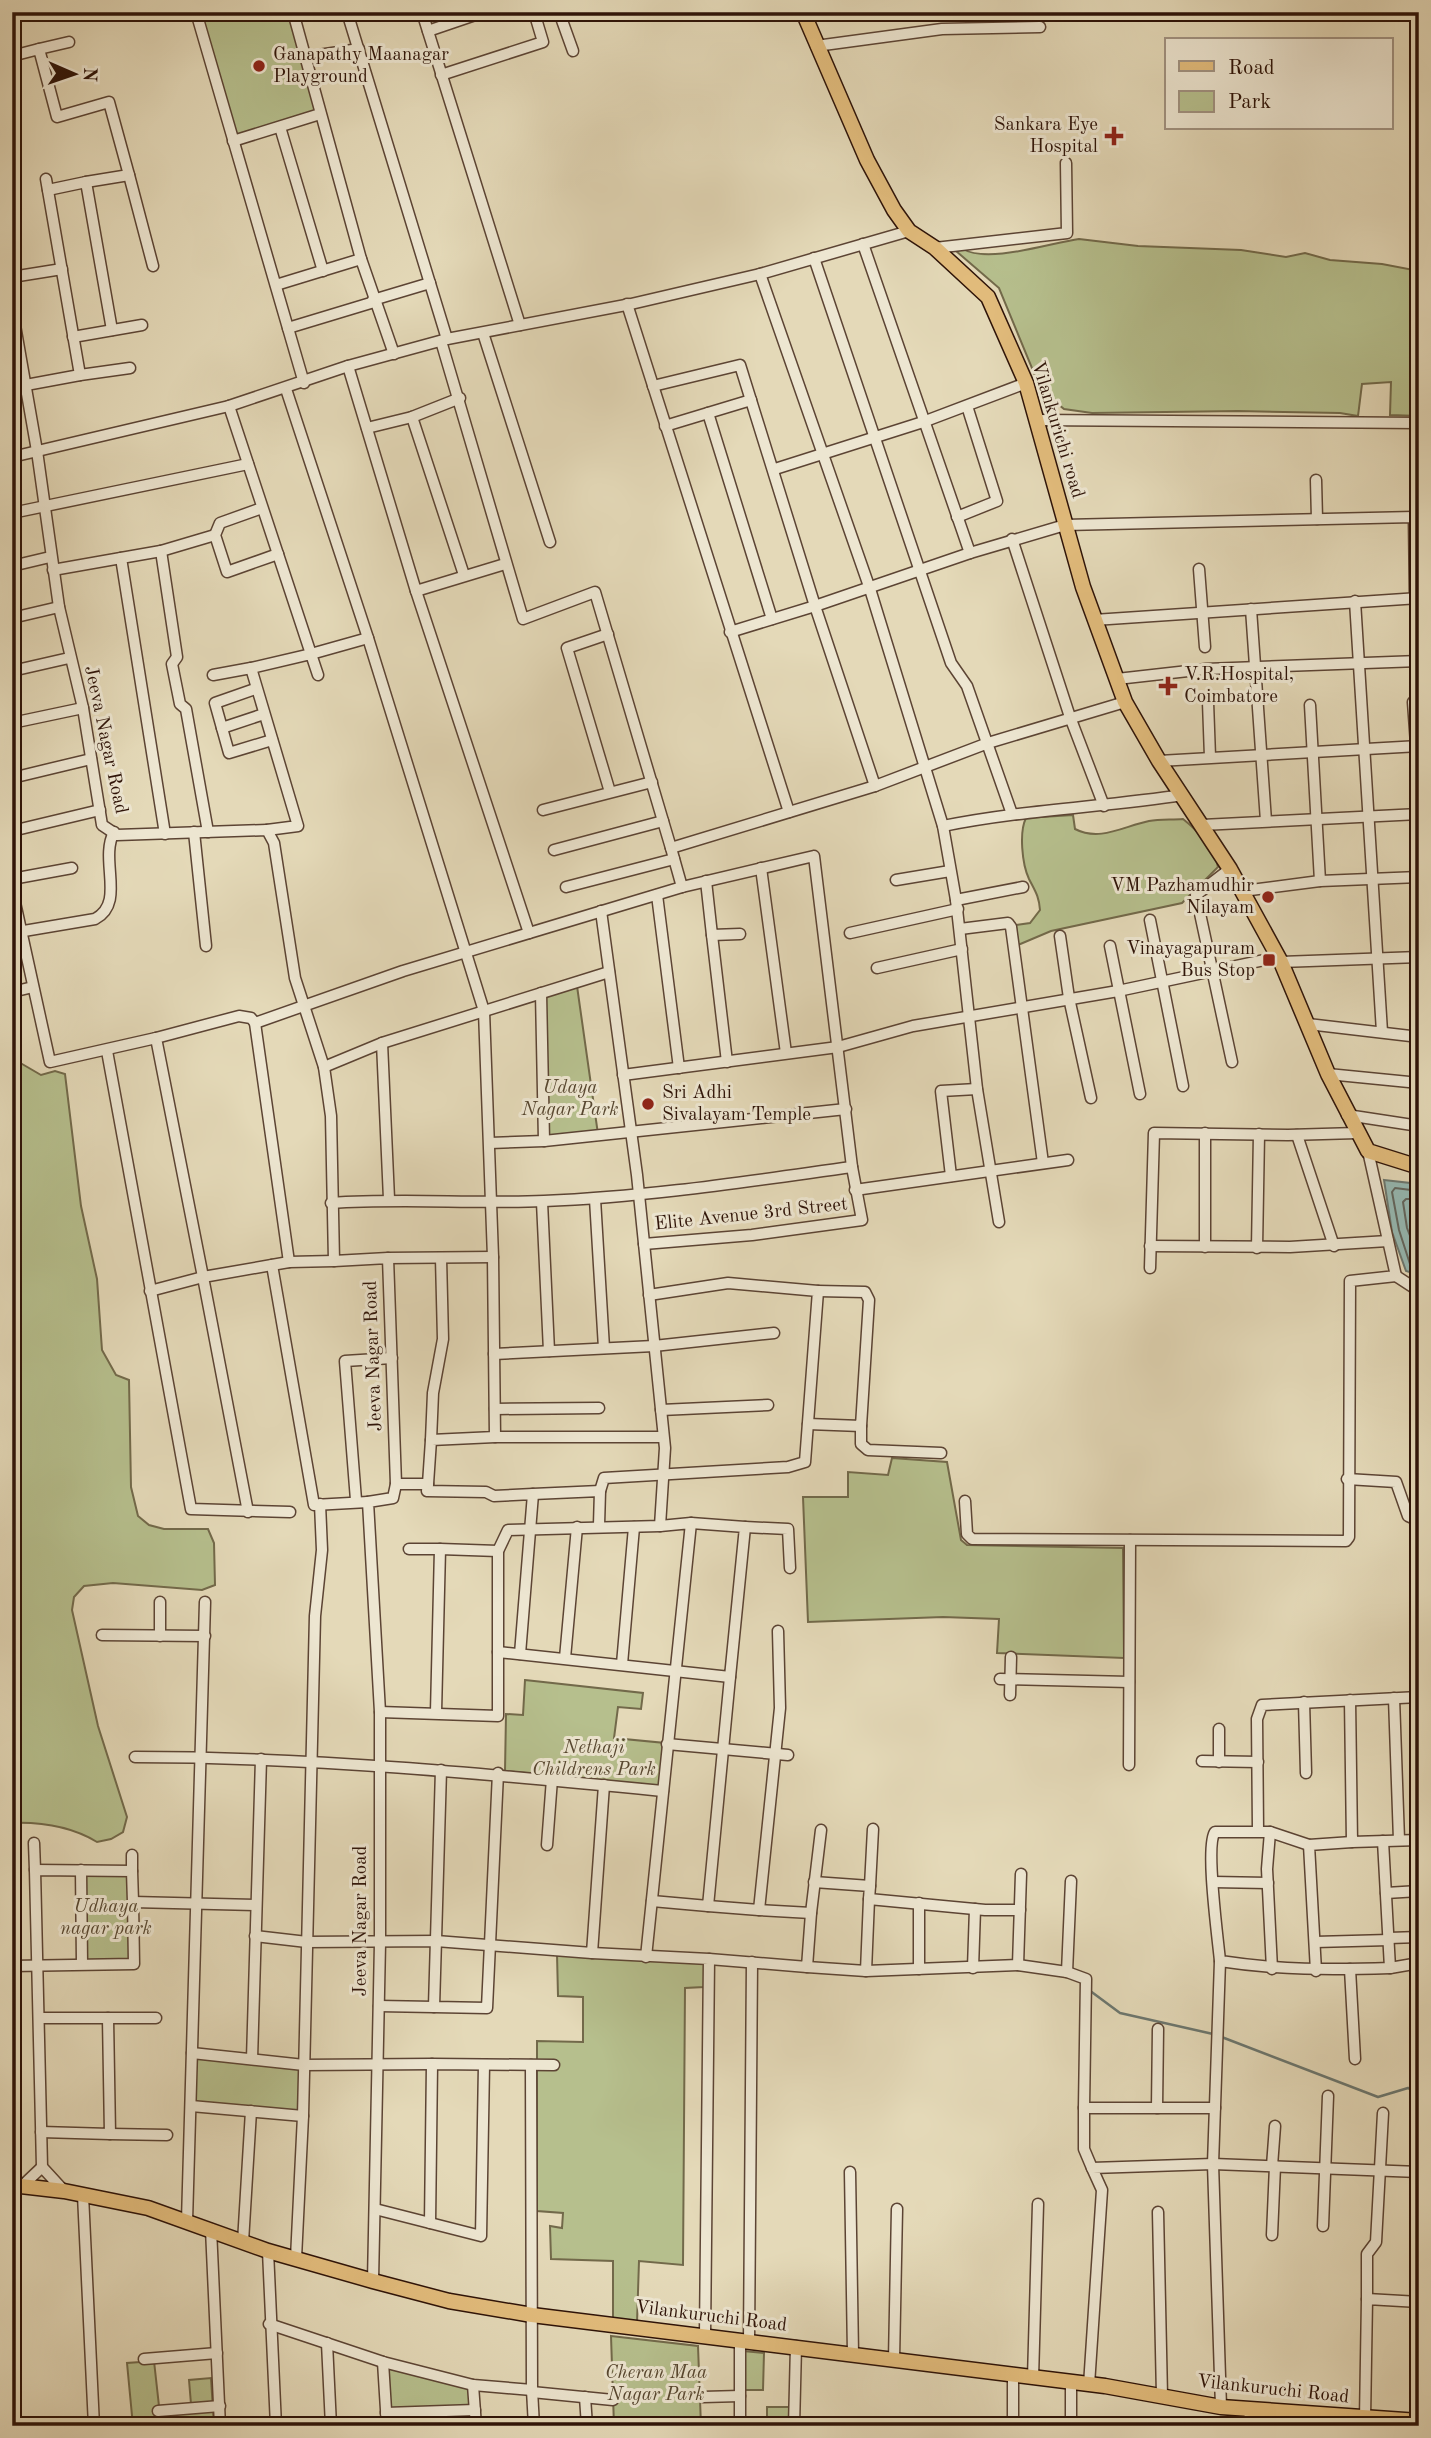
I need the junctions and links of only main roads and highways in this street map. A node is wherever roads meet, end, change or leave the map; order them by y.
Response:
1 (803, 12) edge
2 (1419, 1167) edge
3 (17, 2185) edge
4 (1419, 2421) edge

1 - 2 main road, Vilankurichi road
3 - 4 main road, Vilankuruchi Road

